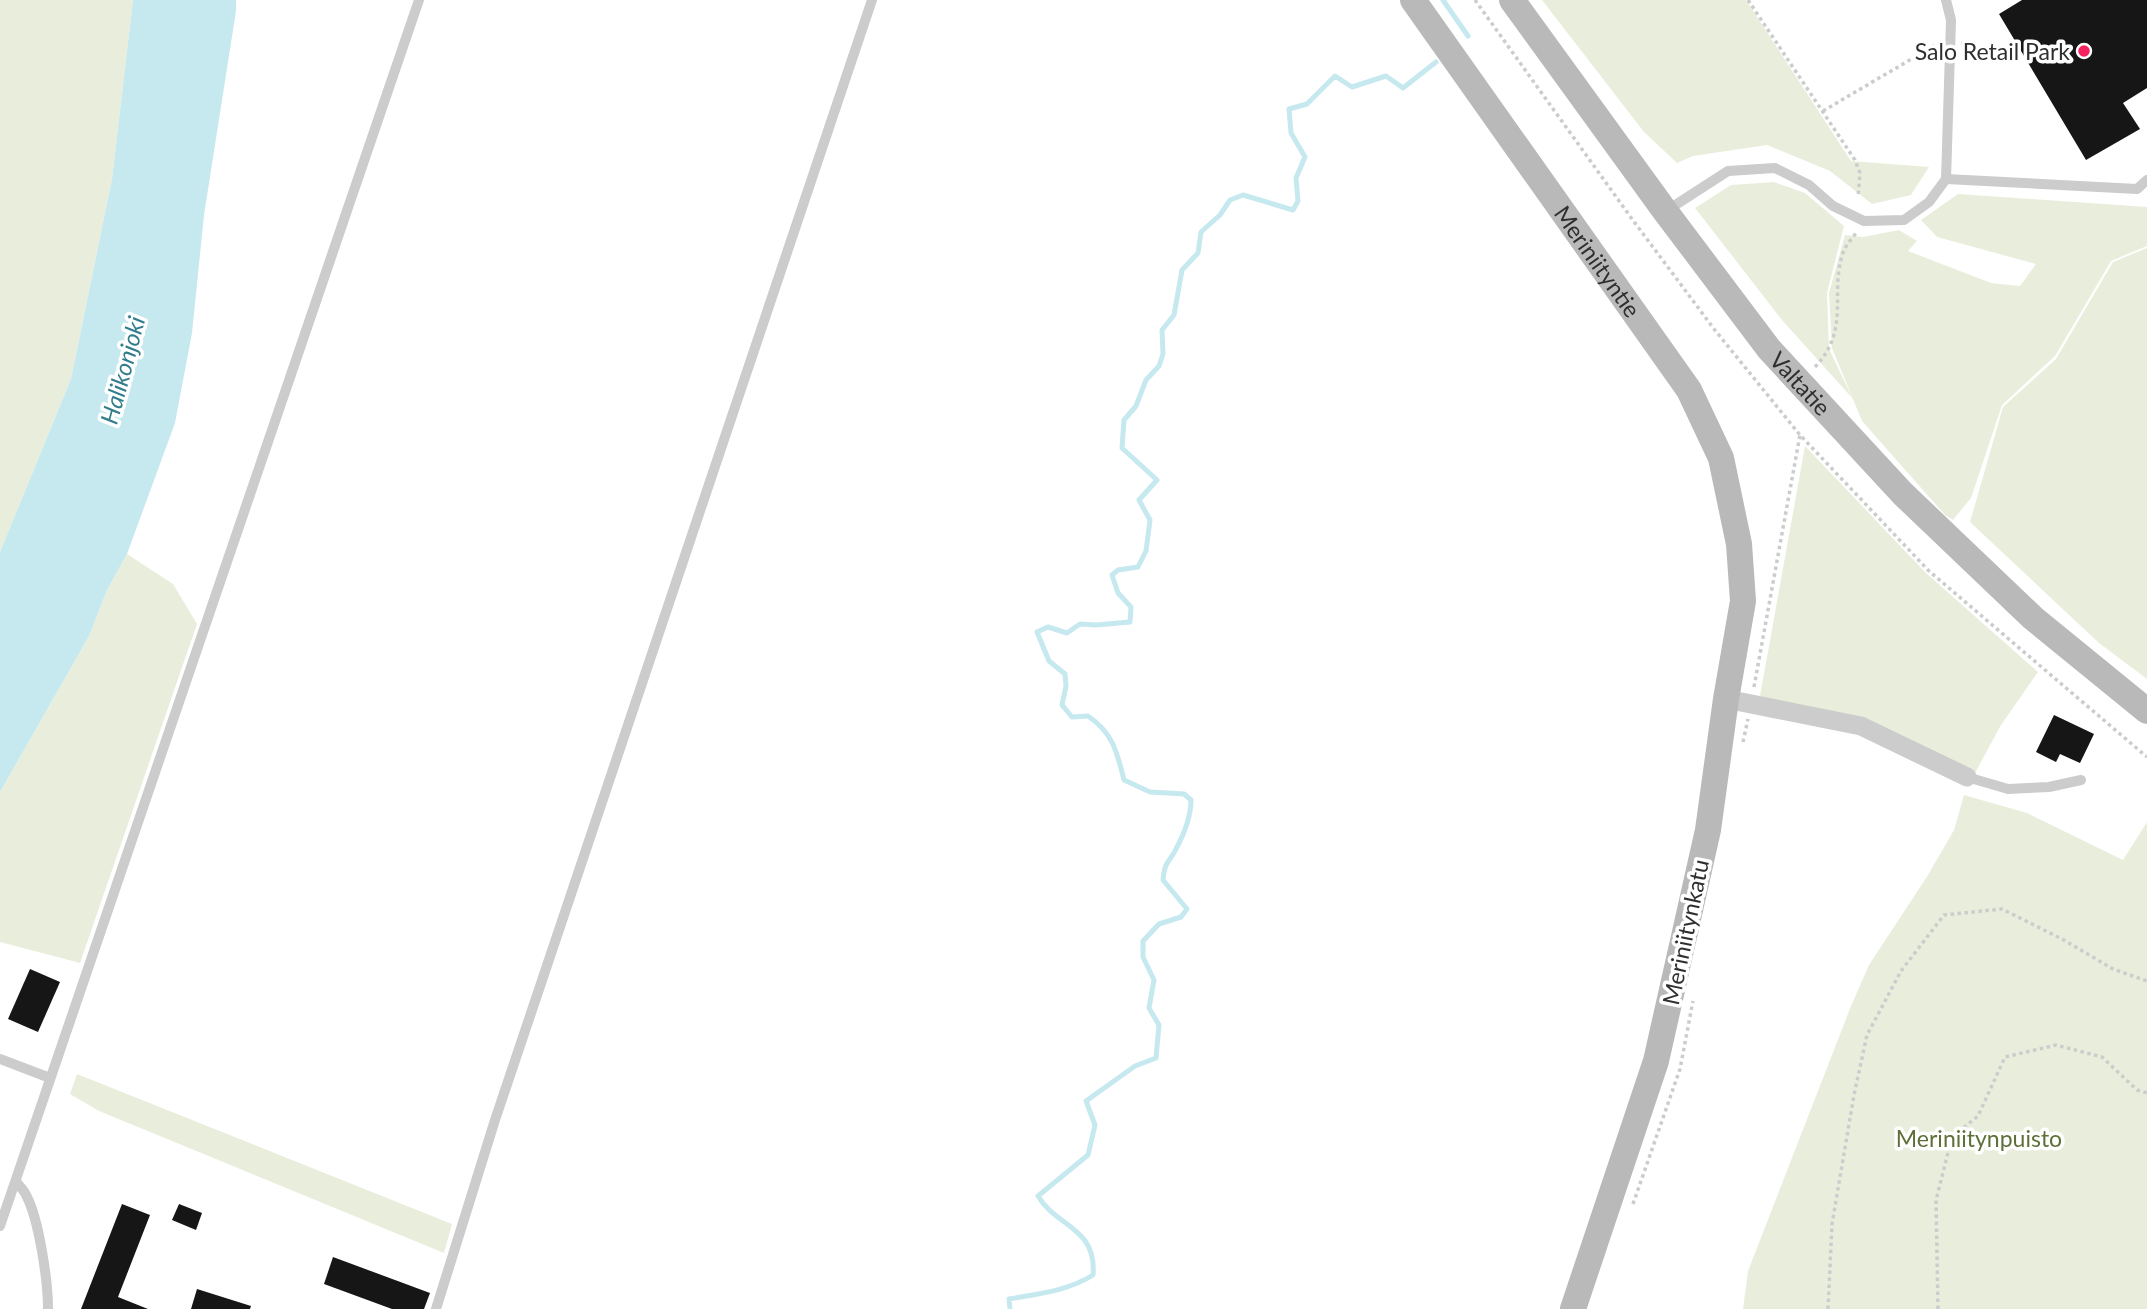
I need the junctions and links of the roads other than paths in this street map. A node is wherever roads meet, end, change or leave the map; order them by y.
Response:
1 (419, 0) edge
2 (872, 0) edge
3 (1413, 0) edge
4 (1512, 0) edge
5 (1946, 0) edge
6 (1946, 179) junction
7 (2147, 180) edge
8 (1665, 212) junction
9 (1739, 544) joint
10 (1726, 699) junction
11 (2147, 711) edge
12 (1967, 777) joint
13 (2081, 780) dead end
14 (0, 1059) edge
15 (50, 1078) junction
16 (16, 1181) junction
17 (0, 1226) edge
18 (49, 1308) edge
19 (436, 1309) edge
20 (1573, 1309) edge

1 - 15 lane
2 - 19 lane
3 - 9 main road, Meriniityntie
4 - 8 main road, Valtatie
5 - 6 lane
6 - 7 lane
6 - 8 lane
8 - 11 main road, Valtatie
9 - 10 main road, Meriniitynkatu
10 - 12 street
10 - 20 main road, Meriniitynkatu
12 - 13 lane
14 - 15 lane
15 - 16 lane
16 - 17 lane
16 - 18 lane

